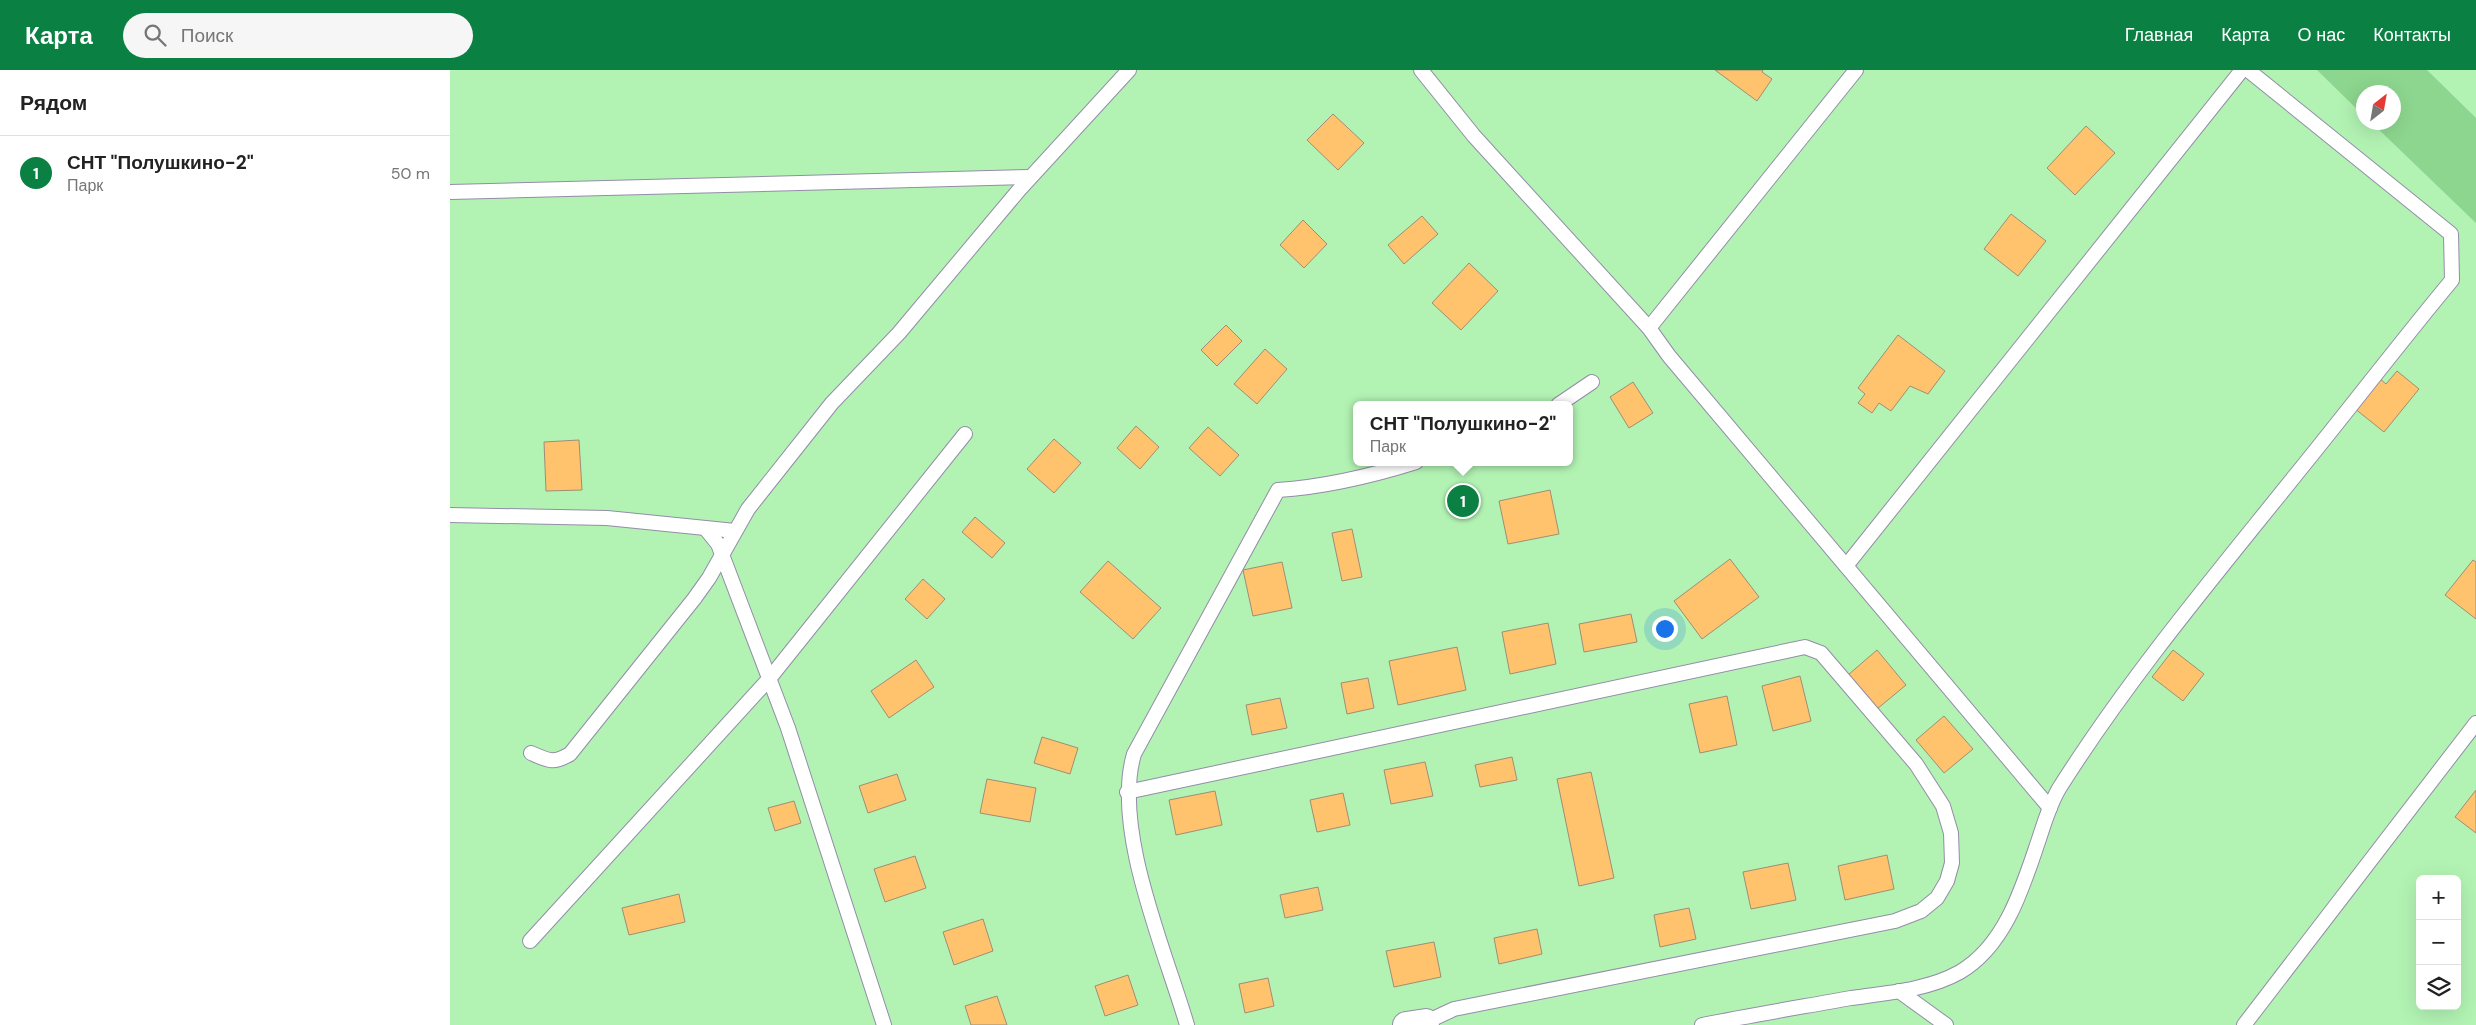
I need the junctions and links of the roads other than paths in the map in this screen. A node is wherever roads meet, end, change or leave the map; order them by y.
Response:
1 (1129, 70) edge
2 (1421, 70) edge
3 (1856, 70) edge
4 (2242, 70) edge
5 (2248, 70) edge
6 (1030, 178) junction
7 (450, 192) edge
8 (1649, 328) junction
9 (1592, 382) dead end
10 (1564, 401) edge
11 (965, 434) dead end
12 (1402, 466) edge
13 (450, 515) edge
14 (705, 528) junction
15 (735, 531) junction
16 (722, 554) junction
17 (1846, 566) junction
18 (769, 679) junction
19 (2476, 723) edge
20 (531, 753) dead end
21 (1127, 792) junction
22 (2050, 808) junction
23 (530, 940) dead end
24 (1899, 991) junction
25 (1420, 1024) edge
26 (884, 1025) edge
27 (1187, 1025) edge
28 (1702, 1025) edge
29 (1946, 1025) edge
30 (2244, 1025) edge

1 - 6 lane
2 - 8 lane
3 - 8 lane
4 - 17 lane
5 - 22 lane
6 - 7 lane
6 - 15 lane
8 - 17 lane
9 - 10 lane
11 - 18 lane
12 - 21 lane
13 - 14 lane
14 - 15 lane
14 - 16 lane
15 - 16 lane
16 - 18 lane
16 - 20 lane
17 - 22 lane
18 - 23 lane
18 - 26 lane
19 - 30 lane
21 - 25 lane
21 - 27 lane
22 - 24 lane
24 - 28 lane
24 - 29 lane

